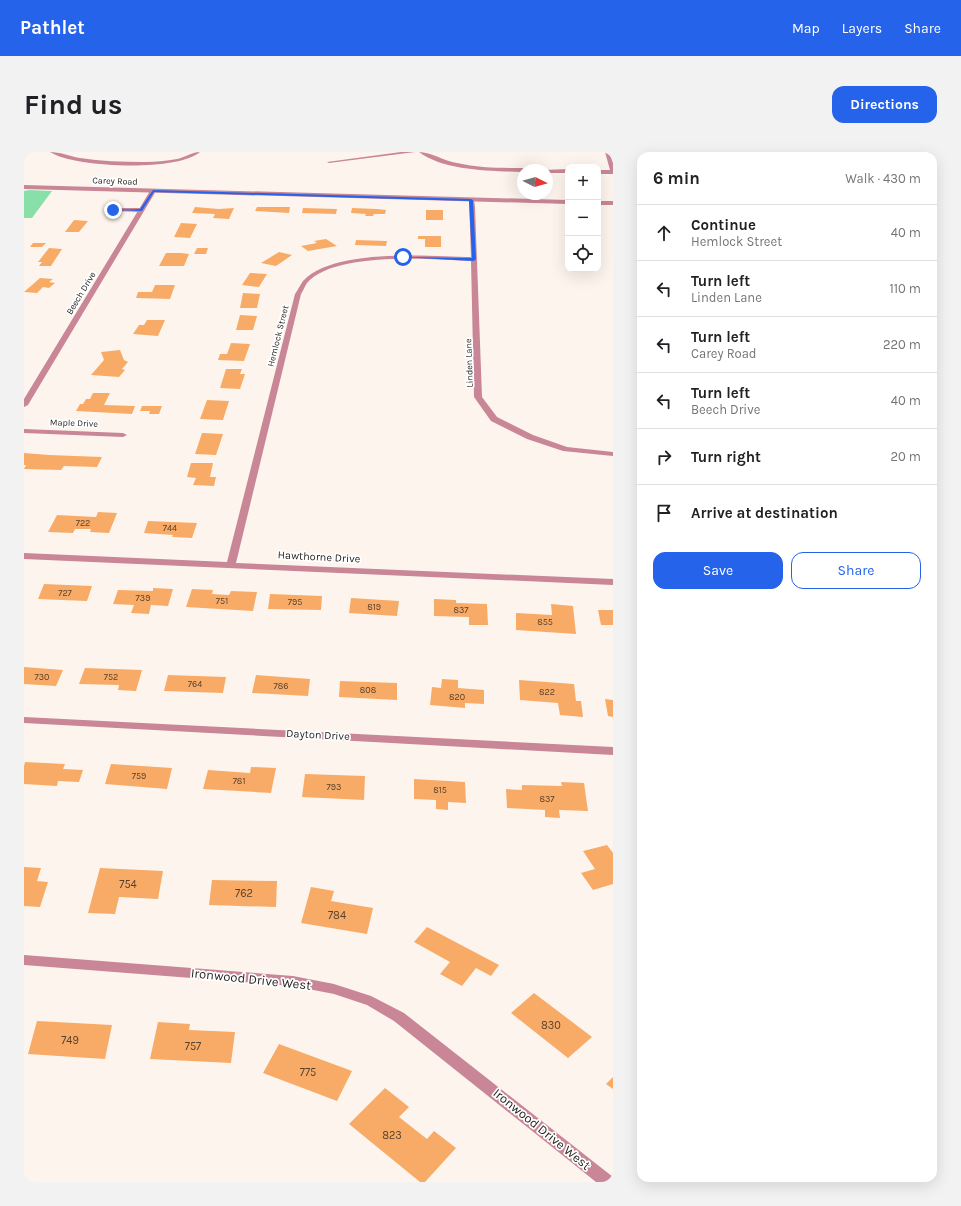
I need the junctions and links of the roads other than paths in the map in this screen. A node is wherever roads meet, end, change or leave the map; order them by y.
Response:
1 (54, 152) edge
2 (198, 152) edge
3 (413, 152) edge
4 (421, 152) edge
5 (607, 152) edge
6 (330, 162) dead end
7 (517, 170) edge
8 (553, 171) edge
9 (565, 171) edge
10 (613, 171) edge
11 (601, 172) edge
12 (24, 188) edge
13 (153, 191) junction
14 (471, 200) junction
15 (565, 202) edge
16 (601, 203) edge
17 (613, 203) edge
18 (113, 210) dead end
19 (141, 210) junction
20 (474, 259) junction
21 (24, 405) edge
22 (24, 431) edge
23 (124, 435) dead end
24 (613, 454) edge
25 (24, 556) edge
26 (231, 565) junction
27 (613, 582) edge
28 (24, 720) edge
29 (613, 751) edge
30 (24, 960) edge
31 (608, 1182) edge

1 - 2 street
3 - 6 street
4 - 7 street
5 - 10 street
8 - 9 street
10 - 11 street
12 - 13 street, Carey Road
13 - 14 street, Carey Road
13 - 19 street, Beech Drive
14 - 15 street, Carey Road
14 - 20 street, Linden Lane
16 - 17 street
18 - 19 street
19 - 21 street, Beech Drive
20 - 24 street, Linden Lane
20 - 26 street, Hemlock Street
22 - 23 street, Maple Drive
25 - 26 street, Hawthorne Drive
26 - 27 street, Hawthorne Drive
28 - 29 street, Dayton Drive
30 - 31 street, Ironwood Drive West

